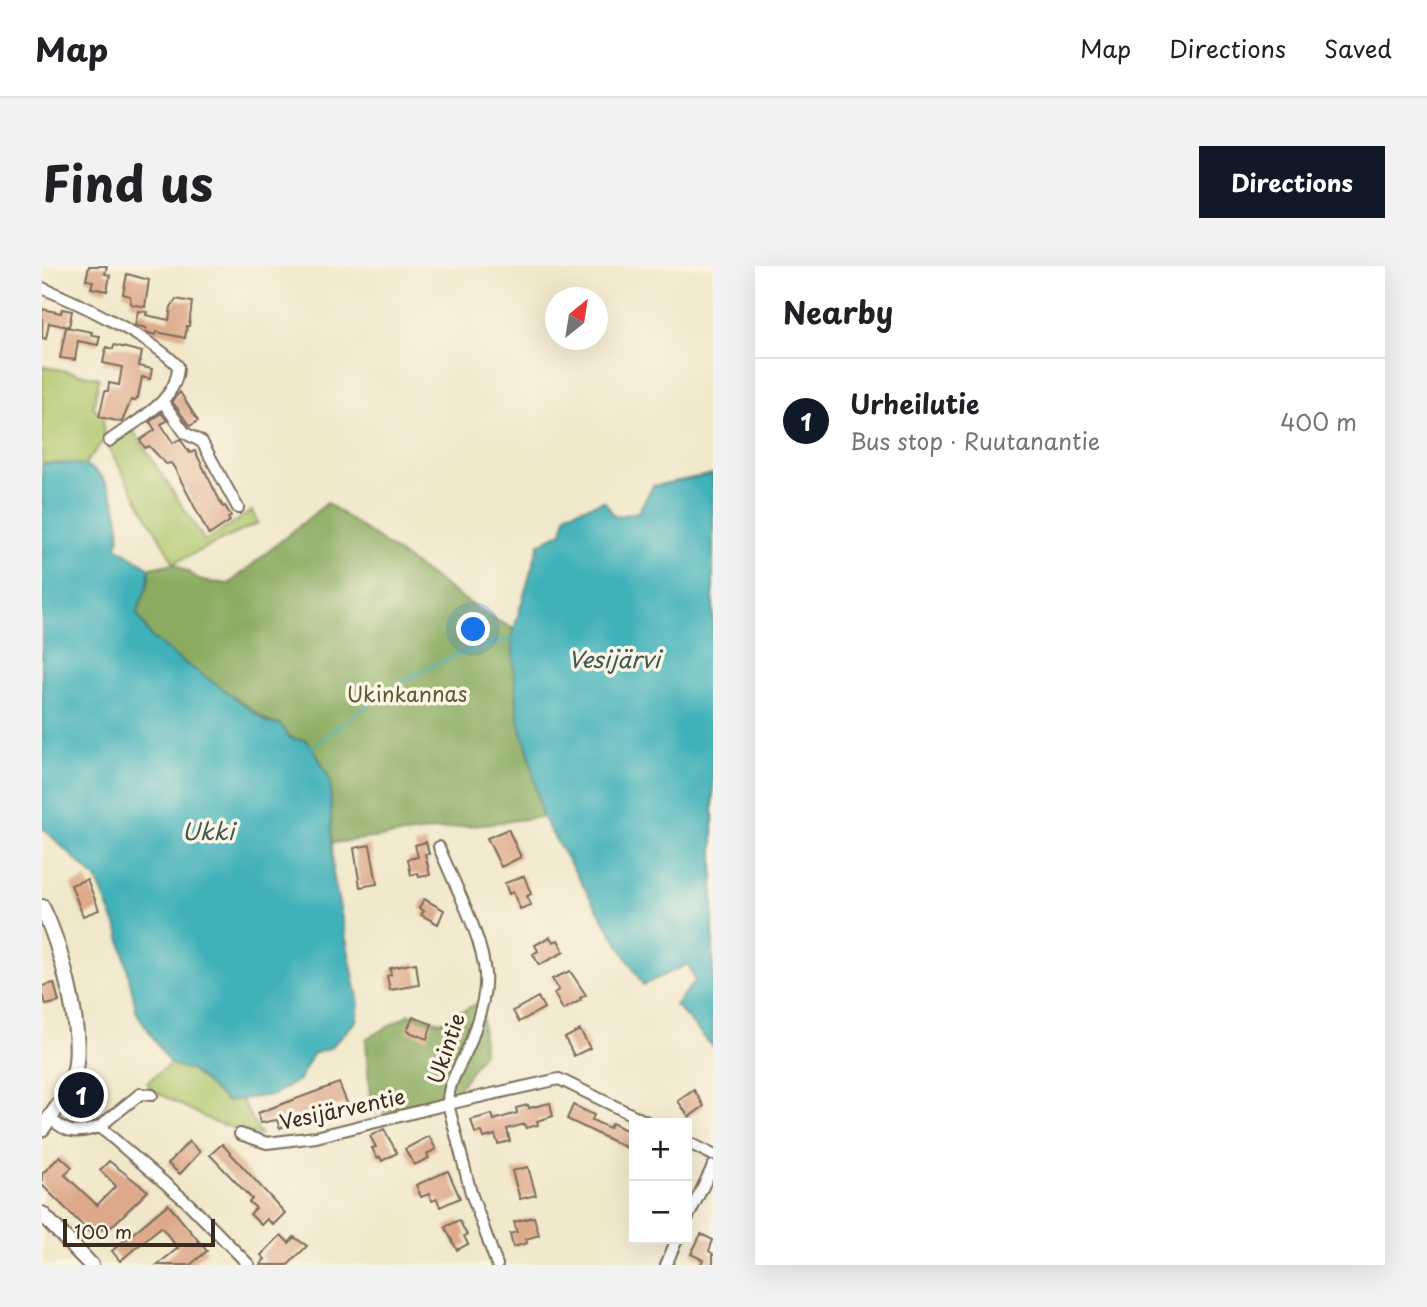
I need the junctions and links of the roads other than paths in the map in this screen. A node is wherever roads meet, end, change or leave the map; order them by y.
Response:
1 (42, 288) edge
2 (163, 402) junction
3 (109, 441) dead end
4 (238, 508) dead end
5 (439, 847) dead end
6 (42, 907) edge
7 (152, 1095) dead end
8 (448, 1104) junction
9 (639, 1118) edge
10 (45, 1124) edge
11 (99, 1127) junction
12 (240, 1134) dead end
13 (692, 1144) edge
14 (713, 1154) edge
15 (713, 1166) edge
16 (692, 1209) edge
17 (42, 1214) edge
18 (675, 1244) edge
19 (90, 1265) edge
20 (249, 1265) edge
21 (497, 1265) edge
22 (666, 1265) edge

1 - 2 street
2 - 3 street
2 - 4 street
5 - 8 street, Ukintie
6 - 10 main road
7 - 11 street
8 - 9 street, Vesijärventie
8 - 12 street, Vesijärventie
8 - 21 street, Ukintie
10 - 11 street
11 - 20 street
13 - 14 street
15 - 16 street
17 - 19 main road
18 - 22 street

